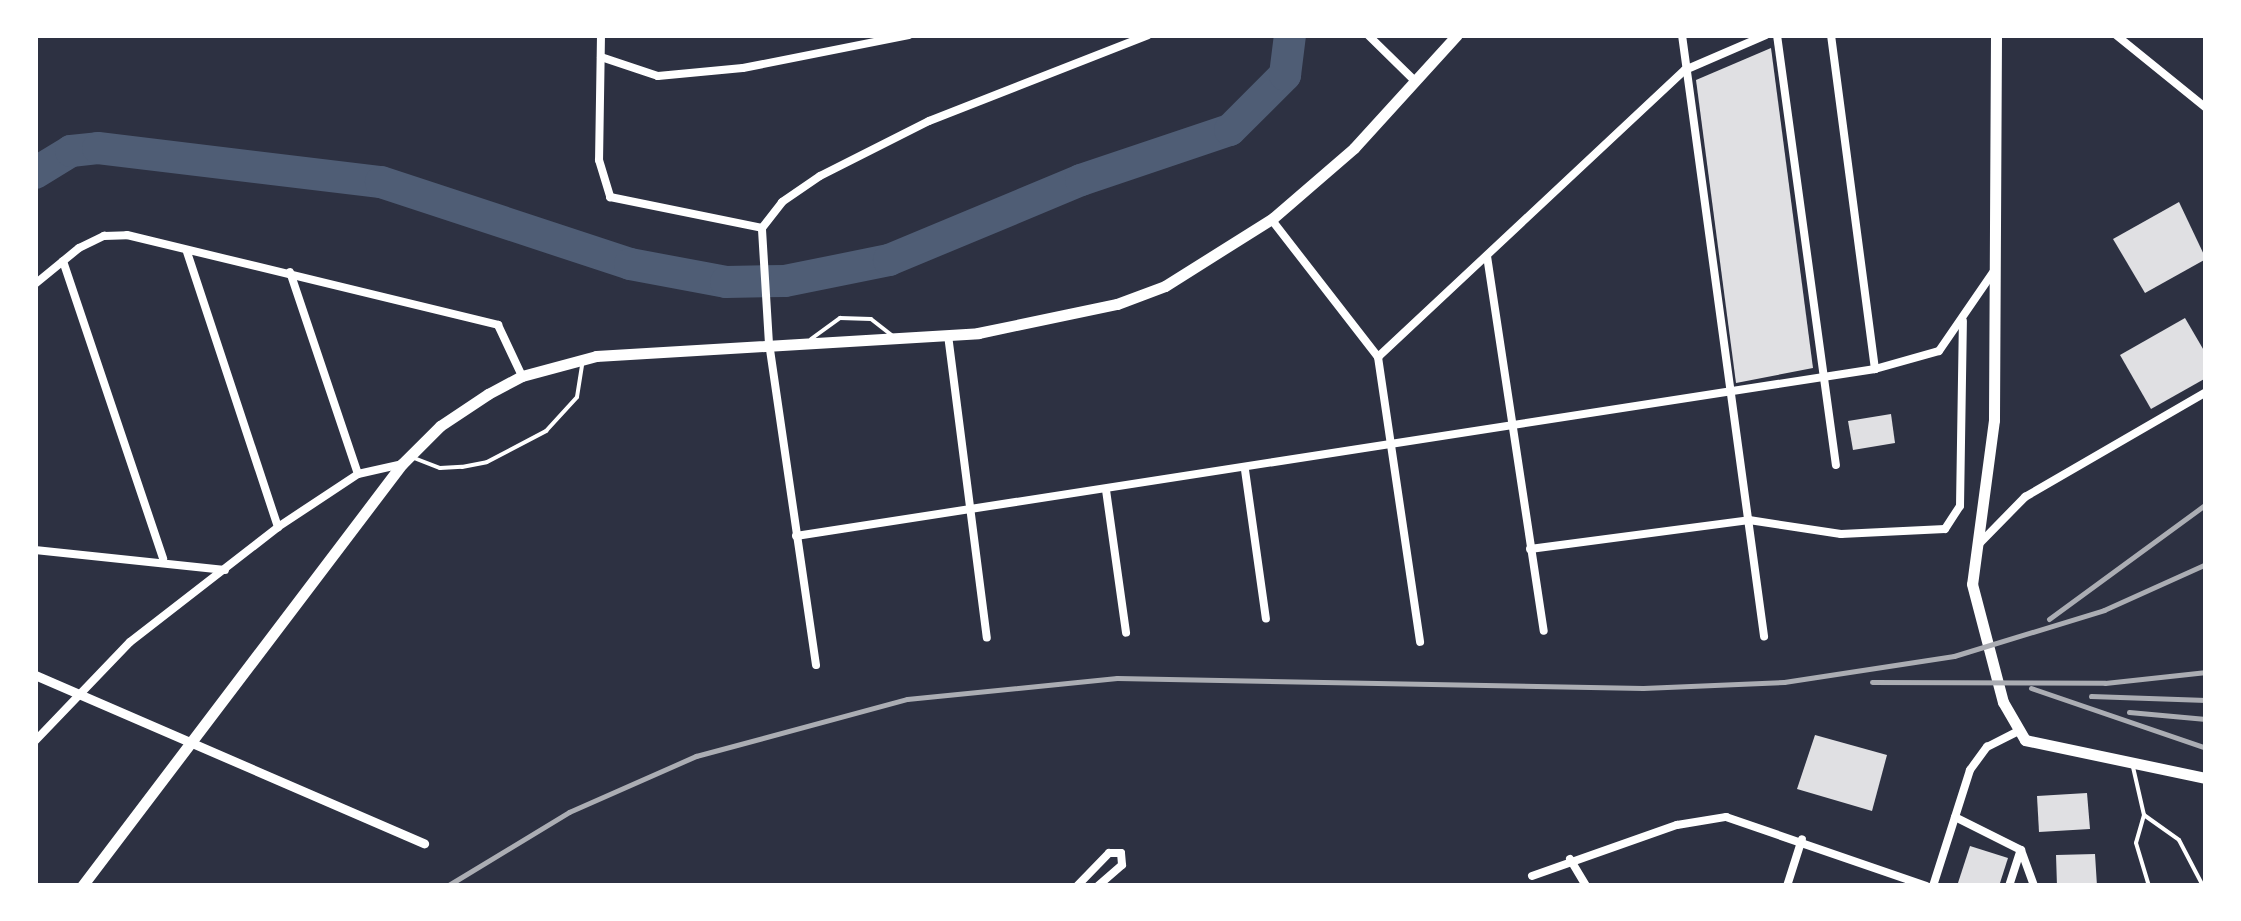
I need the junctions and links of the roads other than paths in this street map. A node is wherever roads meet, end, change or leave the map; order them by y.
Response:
1 (601, 35) edge
2 (1148, 35) edge
3 (1368, 35) edge
4 (1457, 35) edge
5 (1682, 35) edge
6 (1766, 35) edge
7 (1777, 35) edge
8 (1831, 35) edge
9 (1996, 35) edge
10 (2116, 35) edge
11 (905, 38) edge
12 (600, 57) junction
13 (1686, 70) junction
14 (1416, 82) junction
15 (2206, 108) edge
16 (1271, 219) junction
17 (762, 228) junction
18 (187, 252) junction
19 (1486, 256) junction
20 (63, 261) junction
21 (1997, 266) junction
22 (290, 272) junction
23 (35, 284) edge
24 (1963, 321) junction
25 (948, 336) junction
26 (896, 340) junction
27 (807, 343) junction
28 (769, 344) junction
29 (1378, 357) junction
30 (584, 360) junction
31 (1875, 369) junction
32 (522, 376) junction
33 (1823, 380) junction
34 (2206, 392) edge
35 (1734, 395) junction
36 (1509, 430) junction
37 (1393, 447) junction
38 (406, 460) junction
39 (1836, 464) dead end
40 (1245, 470) junction
41 (358, 474) junction
42 (1106, 490) junction
43 (968, 511) junction
44 (1749, 520) junction
45 (278, 527) junction
46 (796, 536) junction
47 (1977, 547) junction
48 (36, 548) edge
49 (1530, 549) junction
50 (163, 559) junction
51 (224, 570) junction
52 (1266, 619) dead end
53 (1544, 632) dead end
54 (1126, 633) dead end
55 (1764, 636) dead end
56 (987, 638) dead end
57 (1420, 642) dead end
58 (816, 665) dead end
59 (35, 675) edge
60 (2016, 732) junction
61 (35, 741) edge
62 (2132, 759) junction
63 (2206, 778) edge
64 (2144, 815) junction
65 (1954, 817) junction
66 (1802, 839) junction
67 (424, 842) dead end
68 (2021, 850) junction
69 (1570, 859) junction
70 (1532, 876) dead end
71 (82, 886) edge
72 (1077, 886) edge
73 (1098, 886) edge
74 (1586, 886) edge
75 (1786, 886) edge
76 (1930, 886) edge
77 (2009, 886) edge
78 (2034, 886) edge
79 (2149, 886) edge
80 (2203, 886) edge

1 - 12 street
2 - 17 street
3 - 14 street
4 - 14 main road
5 - 13 street
6 - 13 street
7 - 33 street
8 - 31 street
9 - 21 main road
10 - 15 street
11 - 12 street
12 - 17 street
13 - 19 street
13 - 35 street
14 - 16 main road
16 - 25 main road
16 - 29 street
17 - 28 street
18 - 20 street
18 - 22 street
18 - 45 street
19 - 29 street
19 - 36 street
20 - 23 street
20 - 50 street
21 - 24 street
21 - 47 main road
22 - 32 street
22 - 41 street
24 - 31 street
24 - 44 street
25 - 26 main road
25 - 43 street
26 - 27 main road
26 - 27 lane
27 - 28 main road
28 - 30 main road
28 - 46 street
29 - 37 street
30 - 32 main road
30 - 38 lane
31 - 33 street
32 - 38 main road
33 - 35 street
33 - 39 street
34 - 47 street
35 - 36 street
35 - 44 street
36 - 37 street
36 - 49 street
37 - 40 street
37 - 57 street
38 - 41 street
38 - 71 main road
40 - 42 street
40 - 52 street
41 - 45 street
42 - 43 street
42 - 54 street
43 - 46 street
43 - 56 street
44 - 49 street
44 - 55 street
45 - 51 street
46 - 58 street
47 - 60 main road
48 - 50 street
49 - 53 street
50 - 51 street
51 - 61 street
59 - 67 street
60 - 62 main road
60 - 65 street
62 - 63 main road
62 - 64 lane
64 - 79 lane
64 - 80 lane
65 - 68 street
65 - 76 street
66 - 69 street
66 - 75 street
66 - 76 street
68 - 77 street
68 - 78 street
69 - 70 street
69 - 74 street
72 - 73 street

